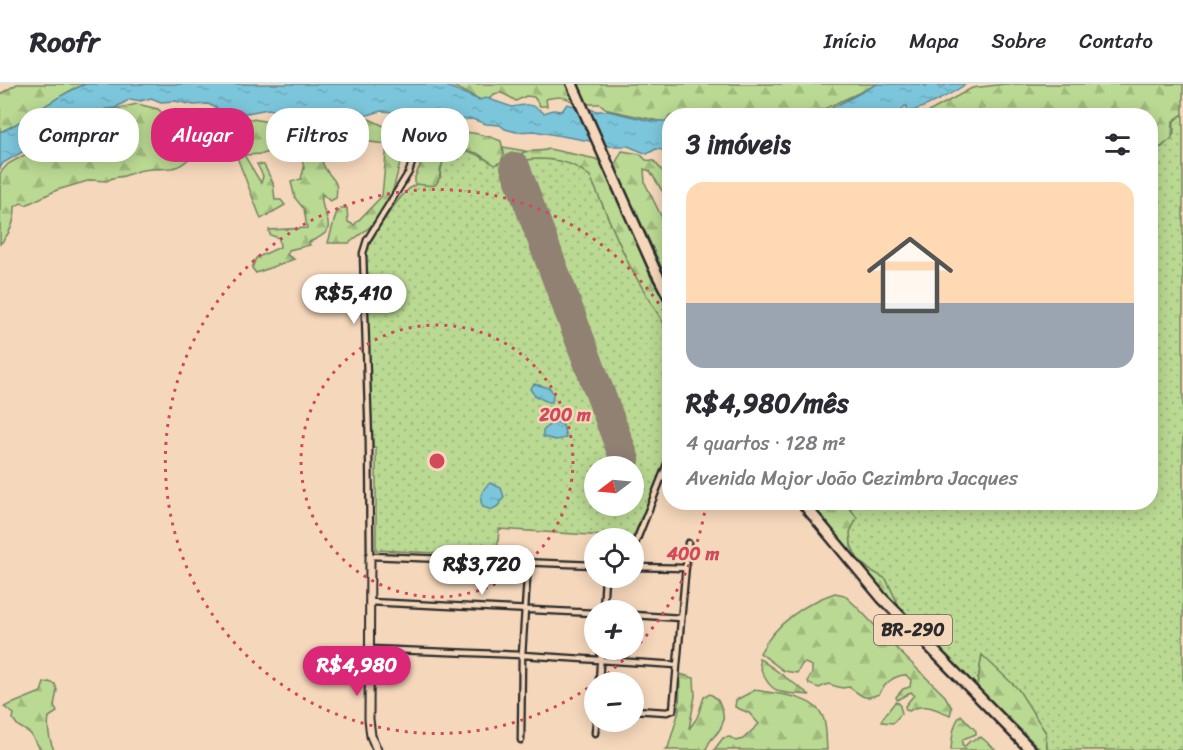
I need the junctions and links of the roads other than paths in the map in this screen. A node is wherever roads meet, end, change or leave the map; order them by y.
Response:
1 (572, 84) edge
2 (412, 162) edge
3 (662, 282) edge
4 (662, 476) edge
5 (809, 510) edge
6 (641, 528) edge
7 (688, 543) dead end
8 (370, 556) junction
9 (528, 562) junction
10 (584, 565) edge
11 (644, 567) edge
12 (686, 568) junction
13 (369, 602) junction
14 (525, 609) junction
15 (584, 612) edge
16 (644, 616) edge
17 (681, 618) junction
18 (369, 650) junction
19 (522, 655) junction
20 (600, 661) junction
21 (677, 665) junction
22 (599, 672) edge
23 (644, 711) edge
24 (521, 740) dead end
25 (377, 750) edge
26 (1031, 750) edge

1 - 3 highway
2 - 8 street
4 - 6 street
5 - 26 highway, BR-290
7 - 12 street
8 - 9 street
8 - 13 street
9 - 10 street
9 - 14 street
11 - 12 street
12 - 17 street
13 - 14 street
13 - 18 street
14 - 15 street
14 - 19 street
16 - 17 street
17 - 21 street
18 - 19 street
18 - 25 street
19 - 20 street
19 - 24 street
20 - 21 street
20 - 22 street
21 - 23 street

